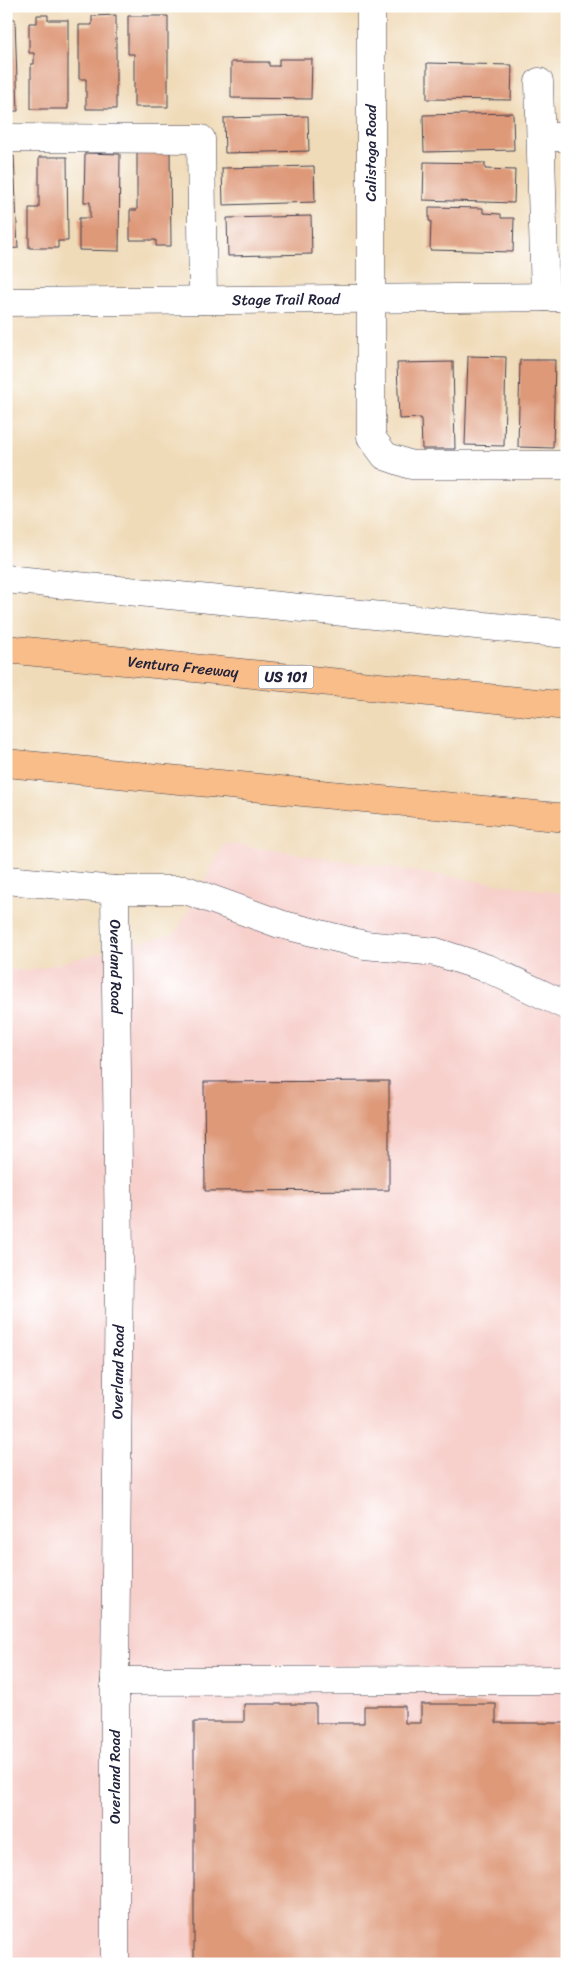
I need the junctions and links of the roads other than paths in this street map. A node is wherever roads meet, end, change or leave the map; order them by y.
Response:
1 (371, 6) edge
2 (539, 82) dead end
3 (554, 137) edge
4 (6, 138) edge
5 (556, 297) edge
6 (371, 299) junction
7 (203, 300) junction
8 (6, 302) edge
9 (567, 465) edge
10 (6, 579) edge
11 (567, 634) edge
12 (6, 649) edge
13 (567, 706) edge
14 (6, 763) edge
15 (567, 818) edge
16 (6, 880) edge
17 (115, 890) junction
18 (567, 1006) edge
19 (567, 1680) edge
20 (115, 1681) junction
21 (115, 1964) edge

1 - 6 street, Calistoga Road
2 - 3 street
3 - 5 street
4 - 7 street
5 - 6 street, Stage Trail Road
6 - 7 street, Stage Trail Road
6 - 9 street, Calistoga Road
7 - 8 street, Stage Trail Road
10 - 11 street
12 - 13 highway, Ventura Freeway / US 101
14 - 15 highway
16 - 17 street
17 - 18 street
17 - 20 street, Overland Road
19 - 20 street
20 - 21 street, Overland Road

